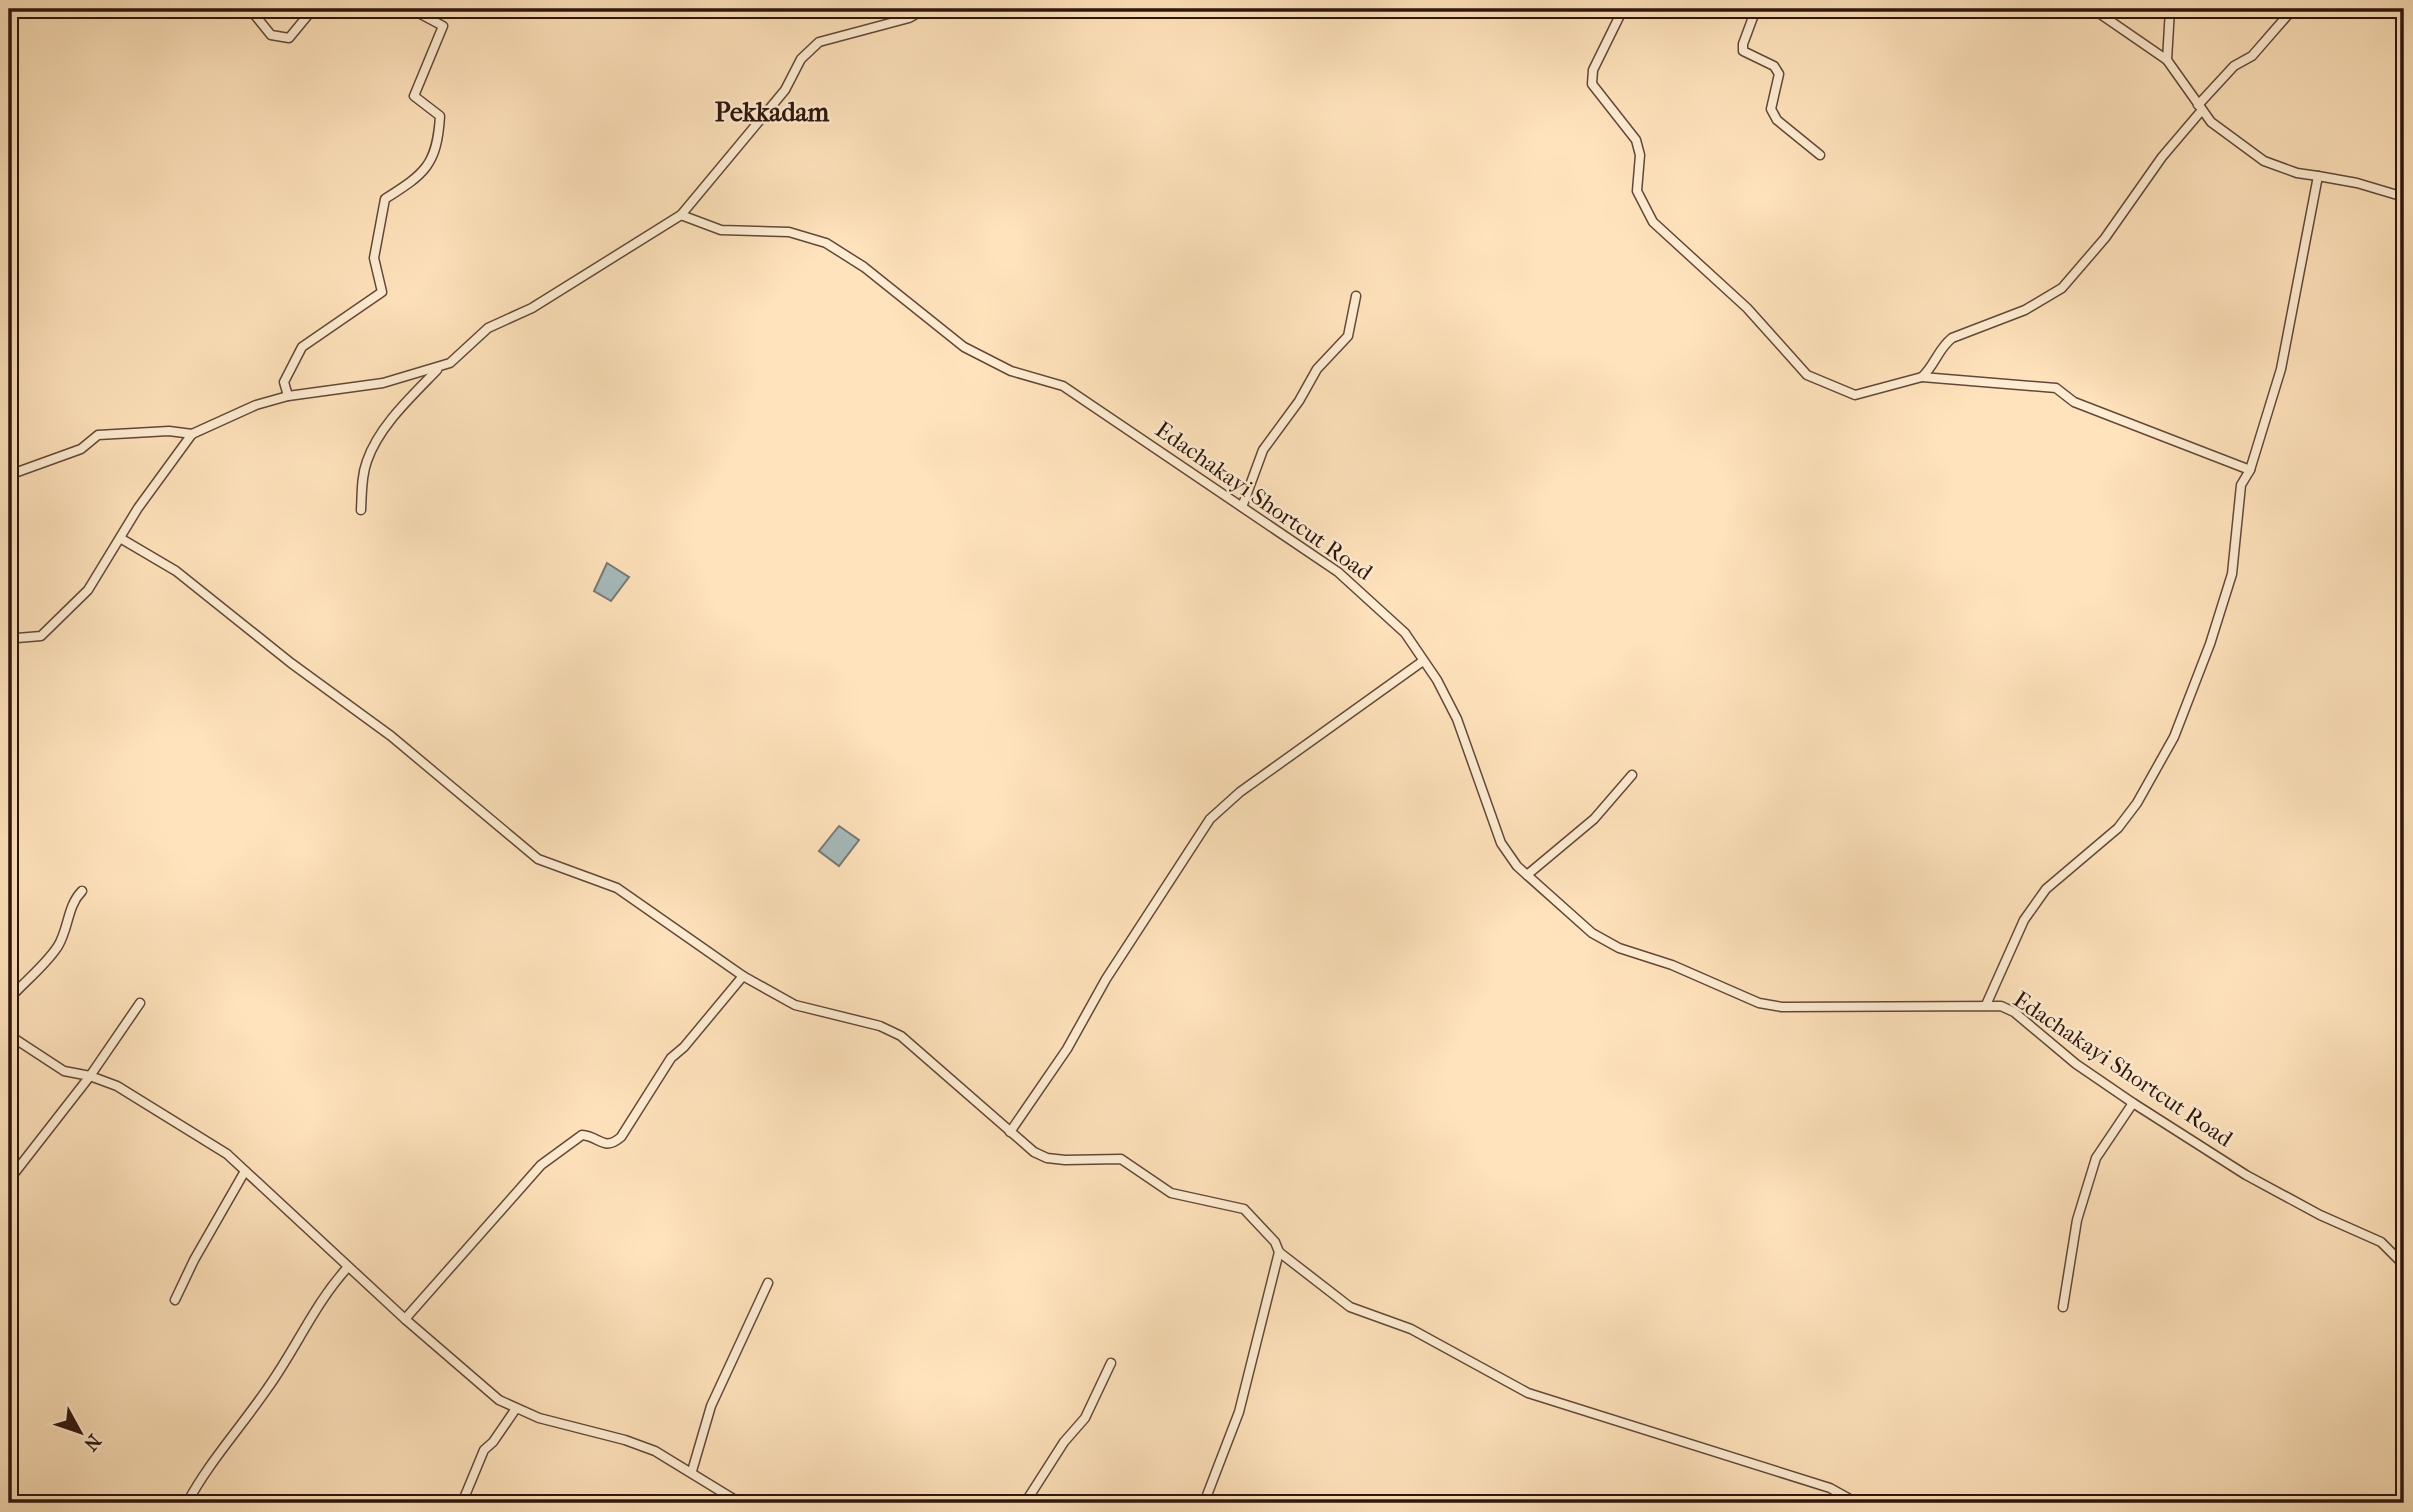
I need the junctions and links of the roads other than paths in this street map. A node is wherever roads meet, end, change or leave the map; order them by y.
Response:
1 (250, 9) edge
2 (313, 9) edge
3 (411, 9) edge
4 (925, 9) edge
5 (1623, 9) edge
6 (1756, 9) edge
7 (2093, 9) edge
8 (2169, 9) edge
9 (2293, 9) edge
10 (2167, 60) junction
11 (2200, 108) junction
12 (1820, 155) dead end
13 (2318, 176) junction
14 (2404, 197) edge
15 (681, 215) junction
16 (1356, 296) dead end
17 (439, 368) junction
18 (1922, 377) junction
19 (288, 396) junction
20 (192, 434) junction
21 (2250, 470) junction
22 (9, 475) edge
23 (1242, 507) junction
24 (361, 510) dead end
25 (120, 538) junction
26 (11, 640) edge
27 (1423, 661) junction
28 (1632, 775) dead end
29 (1527, 874) junction
30 (82, 891) dead end
31 (743, 976) junction
32 (9, 999) edge
33 (140, 1003) dead end
34 (1986, 1005) junction
35 (9, 1035) edge
36 (90, 1076) junction
37 (2133, 1103) junction
38 (1010, 1132) junction
39 (245, 1171) junction
40 (9, 1180) edge
41 (1279, 1252) junction
42 (2404, 1265) edge
43 (348, 1268) junction
44 (768, 1283) dead end
45 (175, 1300) dead end
46 (2063, 1307) dead end
47 (405, 1320) junction
48 (1111, 1363) dead end
49 (515, 1410) junction
50 (692, 1471) junction
51 (187, 1503) edge
52 (462, 1503) edge
53 (740, 1503) edge
54 (1026, 1503) edge
55 (1204, 1503) edge
56 (1857, 1503) edge

1 - 2 street
3 - 19 street
4 - 15 street
5 - 18 street
6 - 12 street
7 - 10 street
8 - 10 street
9 - 11 street
10 - 11 street
11 - 13 street
11 - 18 street
13 - 14 street
13 - 21 street
15 - 17 street
15 - 23 street, Edachakayi Shortcut Road
16 - 23 street
17 - 19 street
17 - 24 street
18 - 21 street
19 - 20 street
20 - 22 street
20 - 25 street
21 - 34 street
23 - 27 street, Edachakayi Shortcut Road
25 - 26 street
25 - 31 street
27 - 29 street, Edachakayi Shortcut Road
27 - 38 street
28 - 29 street
29 - 34 street, Edachakayi Shortcut Road
30 - 32 street
31 - 38 street
31 - 47 street
33 - 36 street
34 - 37 street, Edachakayi Shortcut Road
35 - 36 street
36 - 39 street
36 - 40 street
37 - 42 street, Edachakayi Shortcut Road
37 - 46 street
38 - 41 street
39 - 43 street
39 - 45 street
41 - 55 street
41 - 56 street
43 - 47 street
43 - 51 street
44 - 50 street
47 - 49 street
48 - 54 street
49 - 50 street
49 - 52 street
50 - 53 street

